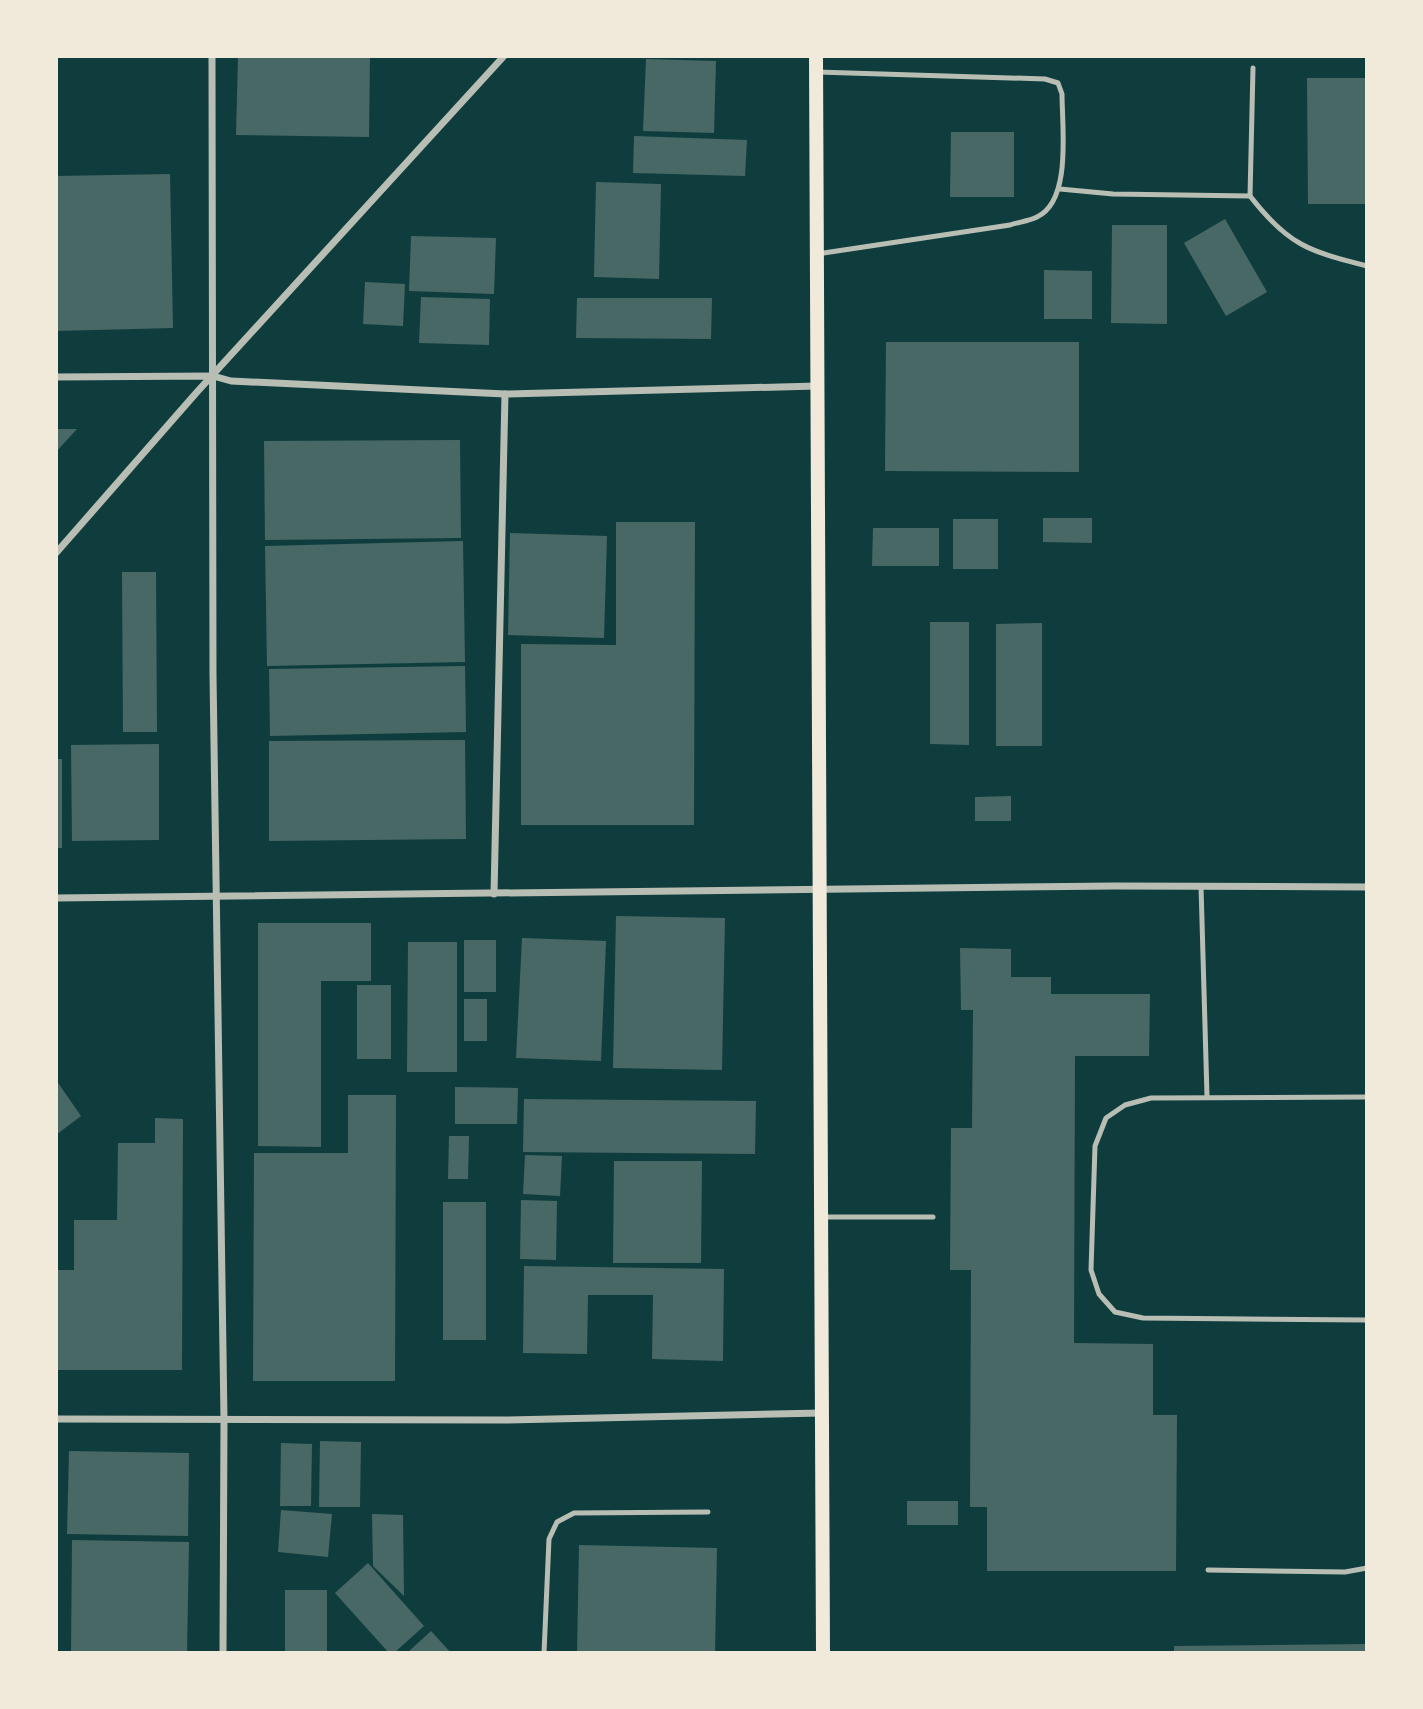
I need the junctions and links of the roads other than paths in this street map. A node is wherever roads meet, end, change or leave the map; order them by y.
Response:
1 (212, 56) edge
2 (504, 56) edge
3 (816, 56) edge
4 (1253, 68) dead end
5 (817, 72) junction
6 (1060, 188) junction
7 (1250, 196) junction
8 (817, 254) junction
9 (1367, 266) edge
10 (213, 376) junction
11 (56, 377) edge
12 (818, 386) junction
13 (505, 394) junction
14 (56, 553) edge
15 (1201, 886) junction
16 (1367, 887) edge
17 (820, 890) junction
18 (494, 894) junction
19 (218, 897) junction
20 (56, 898) edge
21 (1207, 1096) junction
22 (1367, 1097) edge
23 (821, 1217) junction
24 (933, 1217) dead end
25 (1367, 1320) edge
26 (822, 1413) junction
27 (56, 1419) edge
28 (224, 1419) junction
29 (708, 1512) dead end
30 (1367, 1568) edge
31 (1208, 1570) dead end
32 (223, 1653) edge
33 (544, 1653) edge
34 (823, 1653) edge

1 - 10 street
2 - 10 street
3 - 5 main road
4 - 7 lane
5 - 6 lane
5 - 8 main road
6 - 7 lane
6 - 8 lane
7 - 9 lane
8 - 12 main road
10 - 11 street
10 - 13 street
10 - 14 street
10 - 19 street
12 - 13 street
12 - 17 main road
13 - 18 street
15 - 16 street
15 - 17 street
15 - 21 lane
17 - 18 street
17 - 23 main road
18 - 19 street
19 - 20 street
19 - 28 street
21 - 22 lane
21 - 25 lane
23 - 24 lane
23 - 26 main road
26 - 28 street
26 - 34 main road
27 - 28 street
28 - 32 street
29 - 33 lane
30 - 31 lane

